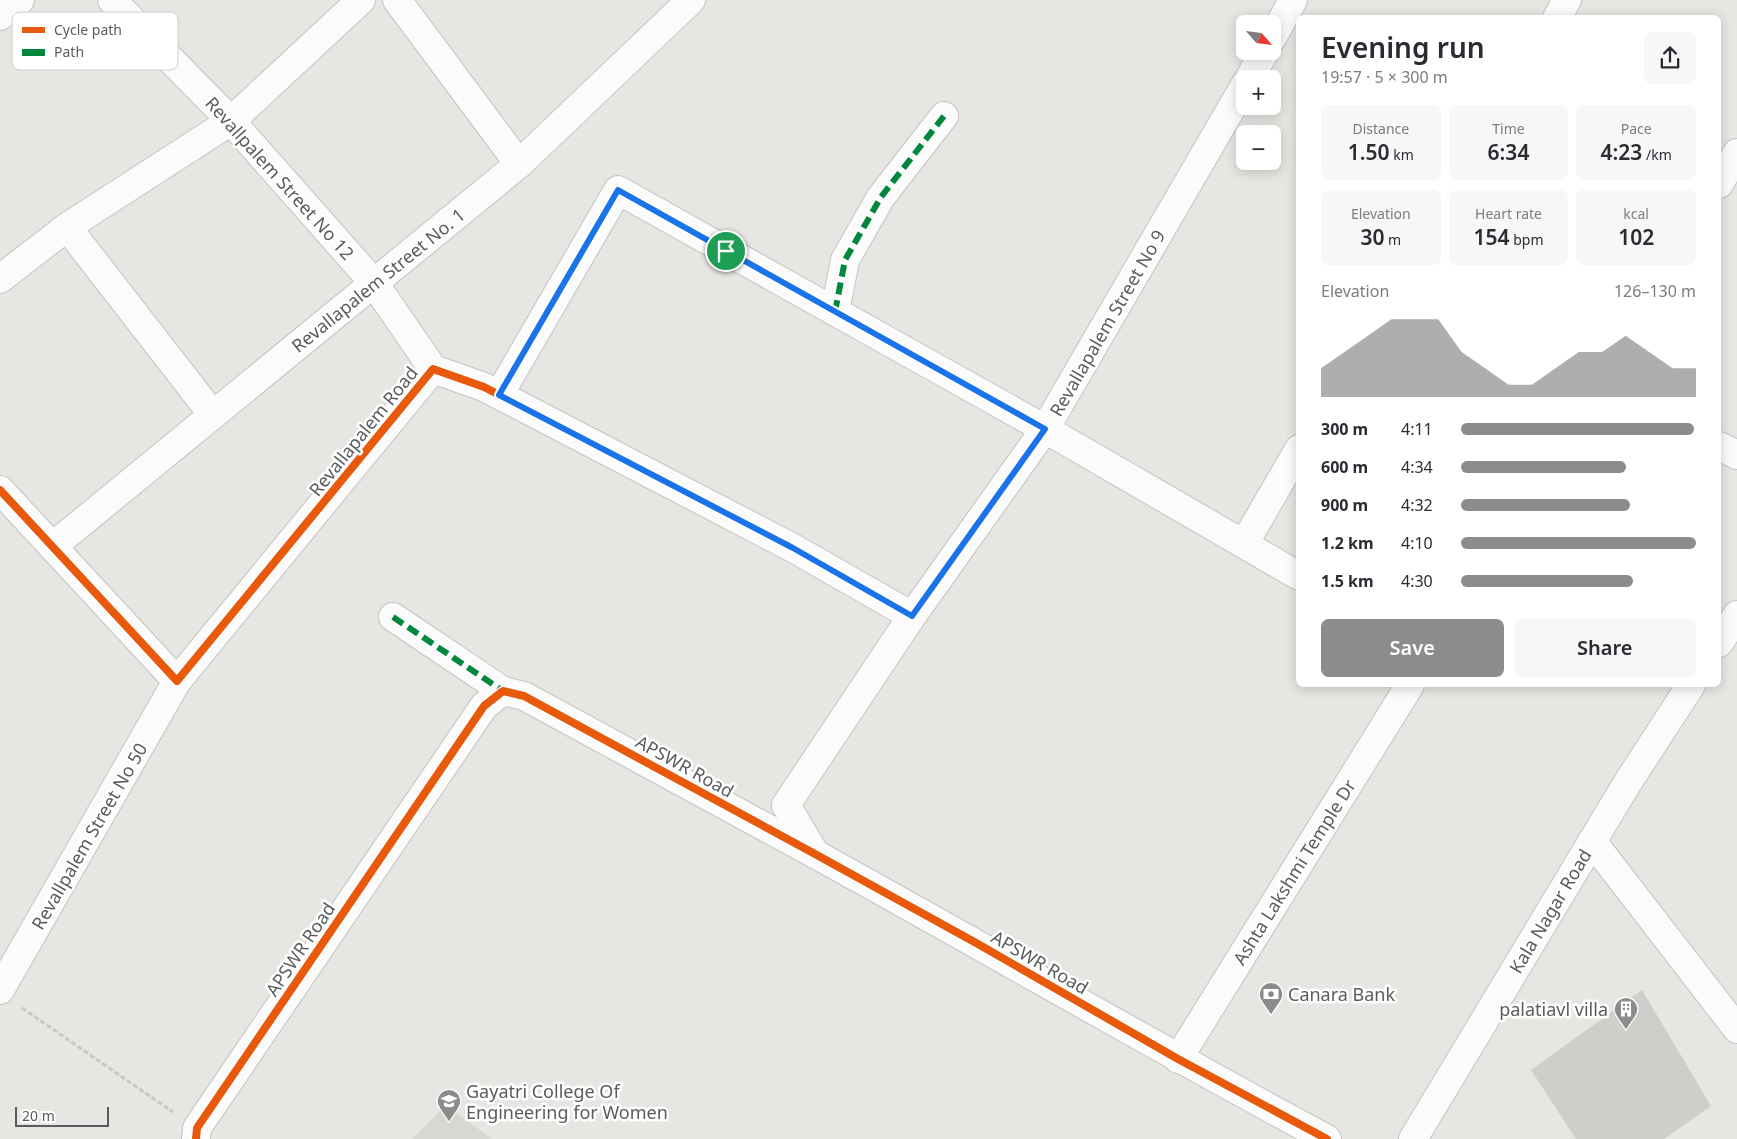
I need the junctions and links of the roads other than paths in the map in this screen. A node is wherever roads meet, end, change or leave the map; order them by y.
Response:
1 (20, 0) edge
2 (112, 0) edge
3 (361, 0) edge
4 (397, 0) edge
5 (691, 0) edge
6 (1568, 0) edge
7 (1291, 4) edge
8 (124, 12) edge
9 (1559, 15) edge
10 (0, 16) edge
11 (1281, 22) edge
12 (178, 67) edge
13 (1236, 100) edge
14 (944, 116) dead end
15 (231, 121) junction
16 (1737, 153) edge
17 (520, 164) junction
18 (1721, 181) edge
19 (67, 226) junction
20 (0, 279) edge
21 (374, 283) junction
22 (835, 312) junction
23 (433, 369) junction
24 (499, 395) junction
25 (213, 415) junction
26 (1045, 429) junction
27 (1721, 447) edge
28 (1296, 454) edge
29 (1737, 455) edge
30 (0, 490) edge
31 (1244, 544) junction
32 (53, 546) junction
33 (1296, 574) edge
34 (1737, 615) edge
35 (912, 616) junction
36 (393, 617) dead end
37 (1721, 640) edge
38 (177, 681) junction
39 (1409, 687) edge
40 (1691, 687) edge
41 (503, 691) junction
42 (1592, 841) junction
43 (814, 854) junction
44 (8, 997) edge
45 (1737, 1029) edge
46 (1178, 1059) junction
47 (196, 1134) edge
48 (1327, 1139) edge
49 (1413, 1139) edge

1 - 10 street
2 - 8 street, Revallpalem Street No 12
3 - 15 street
4 - 17 street
5 - 17 street, Revallapalem Street No. 1
6 - 9 street
7 - 11 street
12 - 15 street, Revallpalem Street No 12
13 - 26 street, Revallapalem Street No 9
14 - 22 street
15 - 19 street
15 - 21 street, Revallpalem Street No 12
16 - 18 street
17 - 21 street, Revallapalem Street No. 1
19 - 20 street
19 - 25 street
21 - 23 street, Revallpalem Street No 12
21 - 25 street, Revallapalem Street No. 1
22 - 24 street
22 - 26 street
23 - 24 street, Revallapalem Road
23 - 38 street, Revallapalem Road
24 - 35 street, Revallapalem Road
25 - 32 street, Revallapalem Street No. 1
26 - 31 street
26 - 35 street, Revallapalem Street No 9
27 - 29 street
28 - 31 street
30 - 32 street
31 - 33 street
32 - 38 street
34 - 37 street
35 - 43 street, Revallapalem Street No 9
36 - 41 street
38 - 44 street, Revallpalem Street No 50
39 - 46 street, Ashta Lakshmi Temple Dr
40 - 42 street, Kala Nagar Road
41 - 43 street, APSWR Road
41 - 47 street, APSWR Road
42 - 45 street
42 - 49 street, Kala Nagar Road
43 - 46 street, APSWR Road
46 - 48 street, APSWR Road

